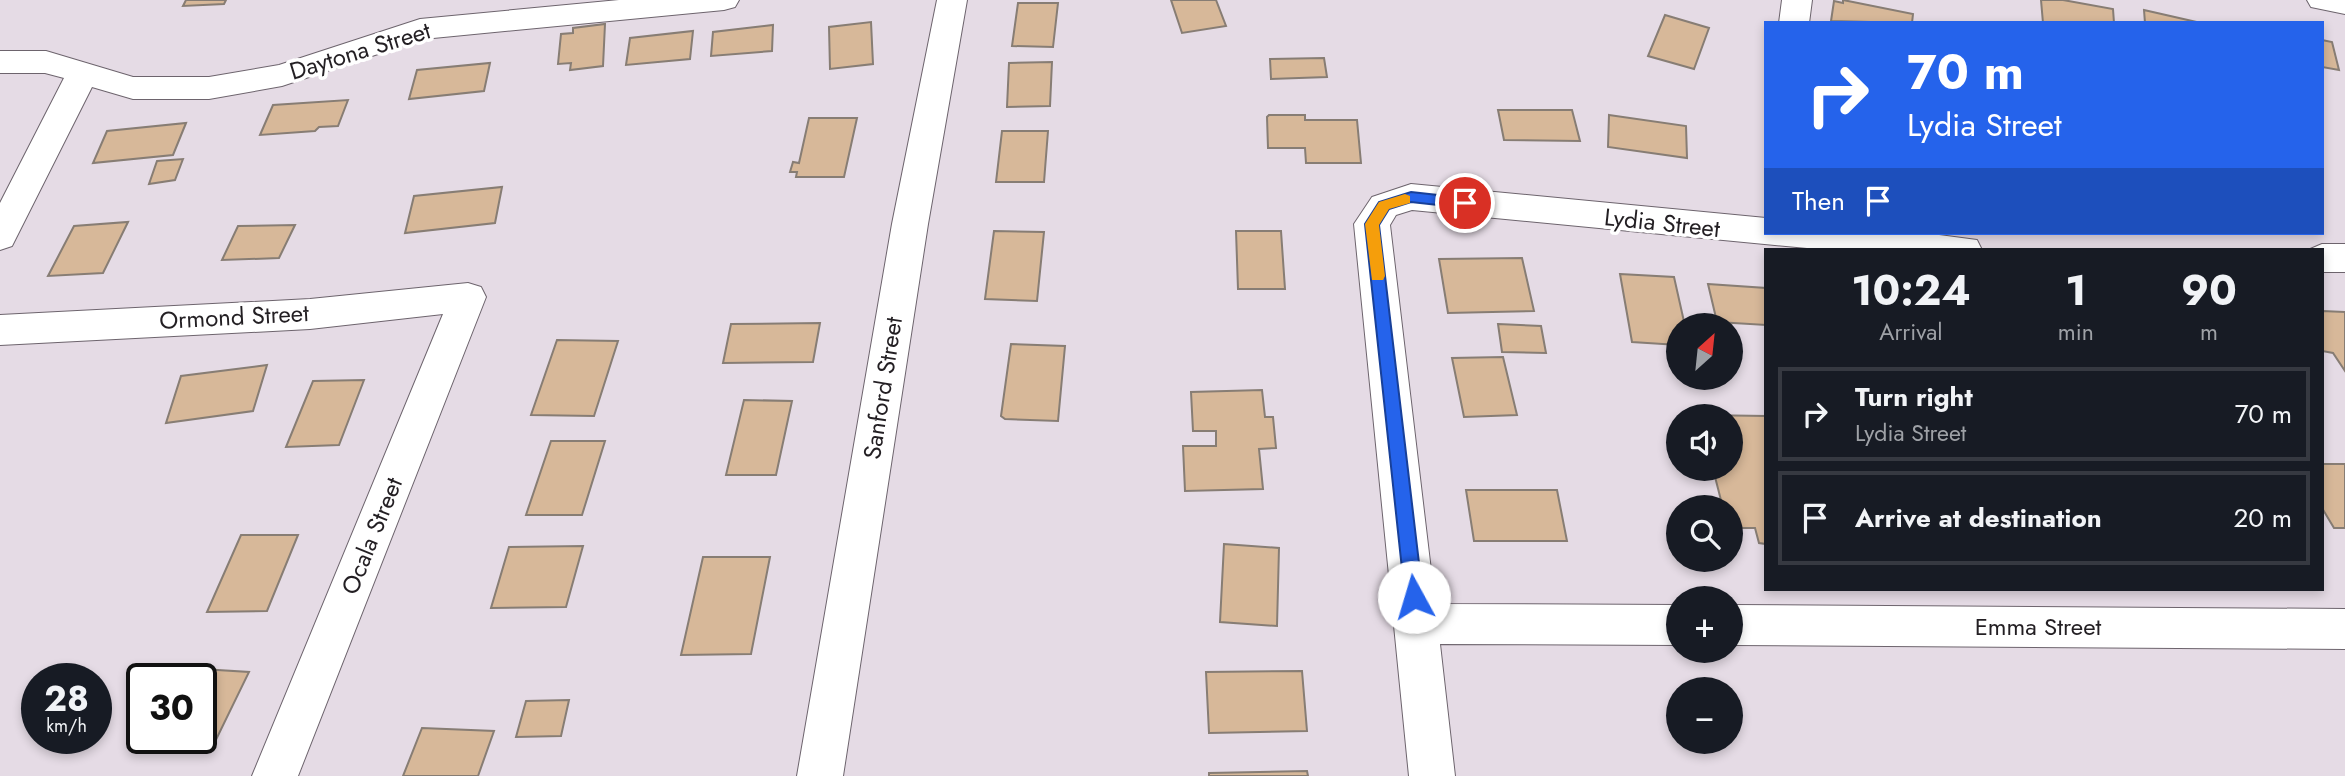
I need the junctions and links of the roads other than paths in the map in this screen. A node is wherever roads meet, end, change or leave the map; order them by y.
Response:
1 (430, 0) edge
2 (724, 0) edge
3 (951, 0) edge
4 (1797, 0) edge
5 (2322, 0) edge
6 (2345, 4) edge
7 (1794, 21) edge
8 (419, 29) junction
9 (0, 62) edge
10 (82, 75) junction
11 (1764, 223) edge
12 (1853, 235) edge
13 (0, 237) edge
14 (1949, 248) edge
15 (2324, 258) edge
16 (2345, 258) edge
17 (468, 297) joint
18 (0, 330) edge
19 (1417, 624) junction
20 (1666, 625) edge
21 (1743, 625) edge
22 (2345, 629) edge
23 (275, 776) edge
24 (820, 776) edge
25 (1432, 776) edge

1 - 8 street
2 - 8 street, Daytona Street
3 - 24 street, Sanford Street
4 - 7 street
5 - 6 street
8 - 10 street, Daytona Street
9 - 10 street, Daytona Street
10 - 13 street
11 - 19 street, Lydia Street
12 - 14 street, Lydia Street
15 - 16 street
17 - 18 street, Ormond Street
17 - 23 street, Ocala Street
19 - 20 street
19 - 25 street
21 - 22 street, Emma Street

